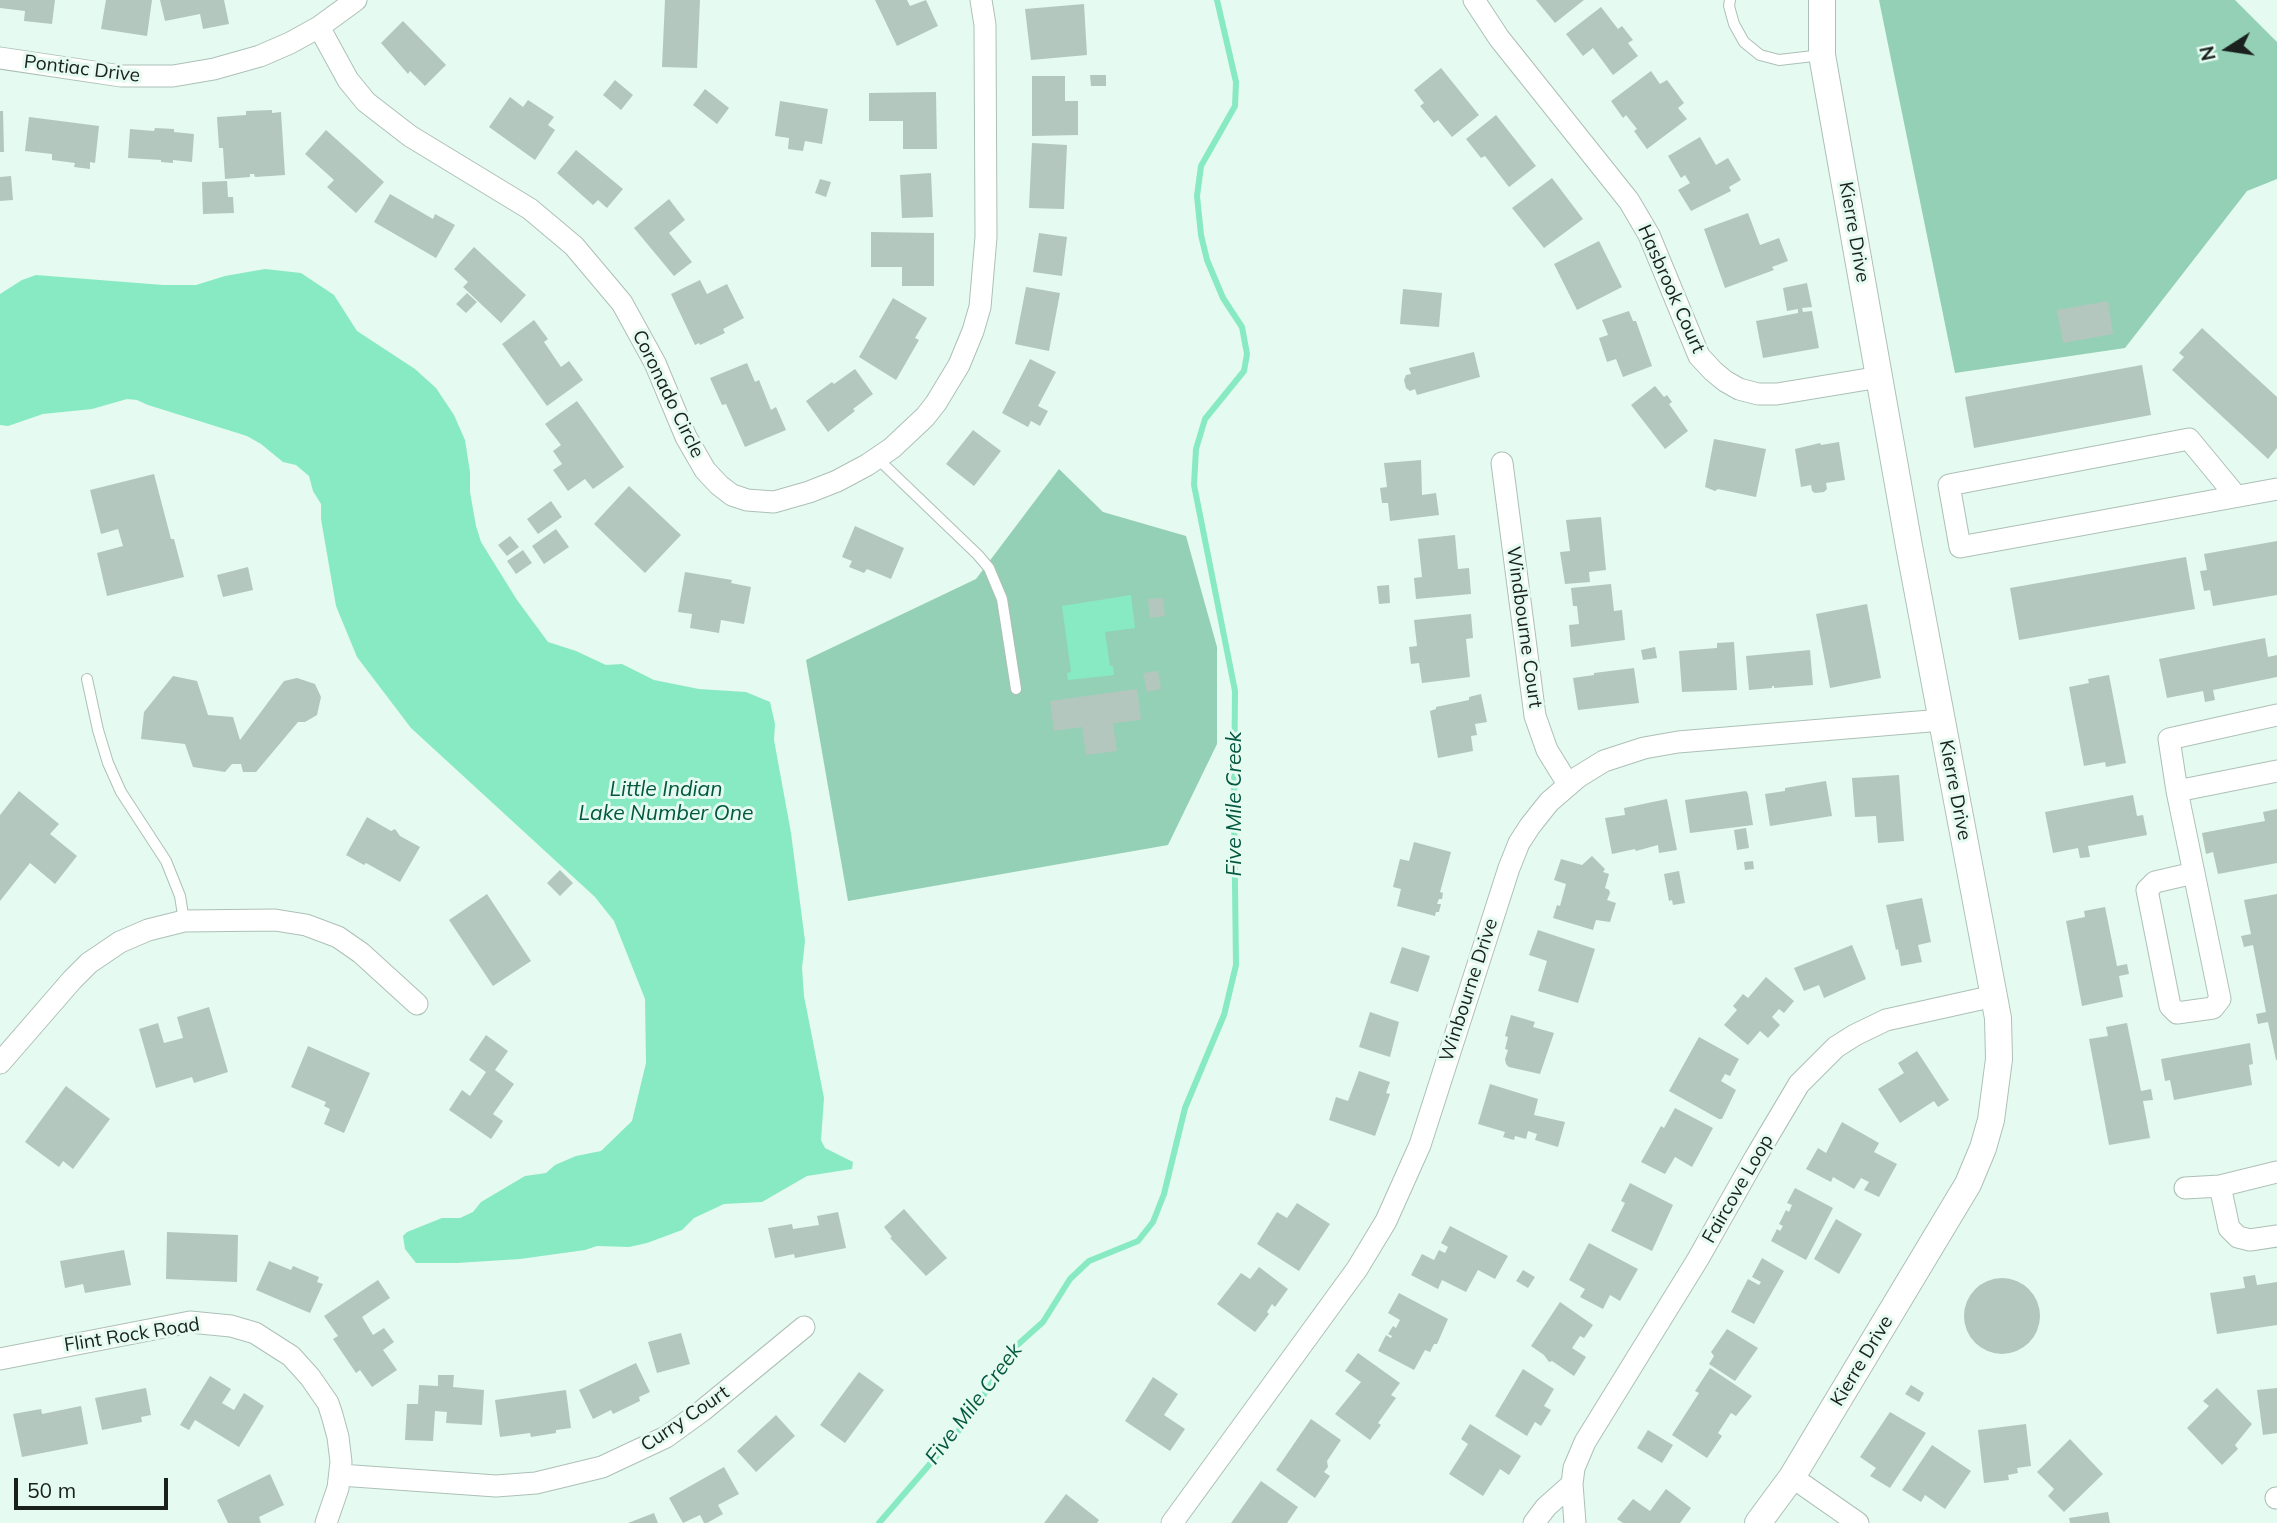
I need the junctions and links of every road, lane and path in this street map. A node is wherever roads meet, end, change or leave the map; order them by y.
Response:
1 (356, 0) edge
2 (981, 0) edge
3 (1474, 0) edge
4 (1730, 0) edge
5 (1822, 0) edge
6 (319, 27) junction
7 (1822, 55) junction
8 (0, 58) edge
9 (1880, 377) junction
10 (878, 458) junction
11 (1502, 463) dead end
12 (2277, 489) edge
13 (2236, 496) junction
14 (87, 679) dead end
15 (1016, 689) dead end
16 (2277, 716) edge
17 (1942, 720) junction
18 (2277, 771) edge
19 (1568, 784) junction
20 (2177, 791) junction
21 (2194, 873) junction
22 (184, 921) junction
23 (1994, 996) junction
24 (417, 1004) dead end
25 (0, 1063) edge
26 (2277, 1172) edge
27 (2220, 1186) junction
28 (2185, 1188) dead end
29 (2277, 1236) edge
30 (804, 1327) dead end
31 (0, 1359) edge
32 (340, 1475) junction
33 (1792, 1477) junction
34 (1572, 1484) junction
35 (326, 1523) edge
36 (1172, 1523) edge
37 (1534, 1523) edge
38 (1575, 1523) edge
39 (1758, 1523) edge
40 (1858, 1523) edge

1 - 6 street, Pontiac Drive
2 - 10 street, Coronado Circle
3 - 9 street, Hasbrook Court
4 - 7 lane
5 - 7 street, Kierre Drive
6 - 8 street, Pontiac Drive
6 - 10 street, Coronado Circle
7 - 9 street, Kierre Drive
9 - 17 street, Kierre Drive
10 - 15 lane
11 - 19 street, Windbourne Court
12 - 13 street
13 - 13 street
14 - 22 lane
16 - 20 street
17 - 19 street, Winbourne Drive
17 - 23 street, Kierre Drive
18 - 20 street
19 - 36 street, Winbourne Drive
20 - 21 street
21 - 21 street
22 - 24 street
22 - 25 street
23 - 33 street, Kierre Drive
23 - 34 street, Faircove Loop
26 - 27 street
27 - 28 street
27 - 29 street
30 - 32 street, Curry Court
31 - 32 street, Flint Rock Road
32 - 35 street, Flint Rock Road
33 - 39 street, Kierre Drive
33 - 40 street
34 - 37 street
34 - 38 street, Faircove Loop

